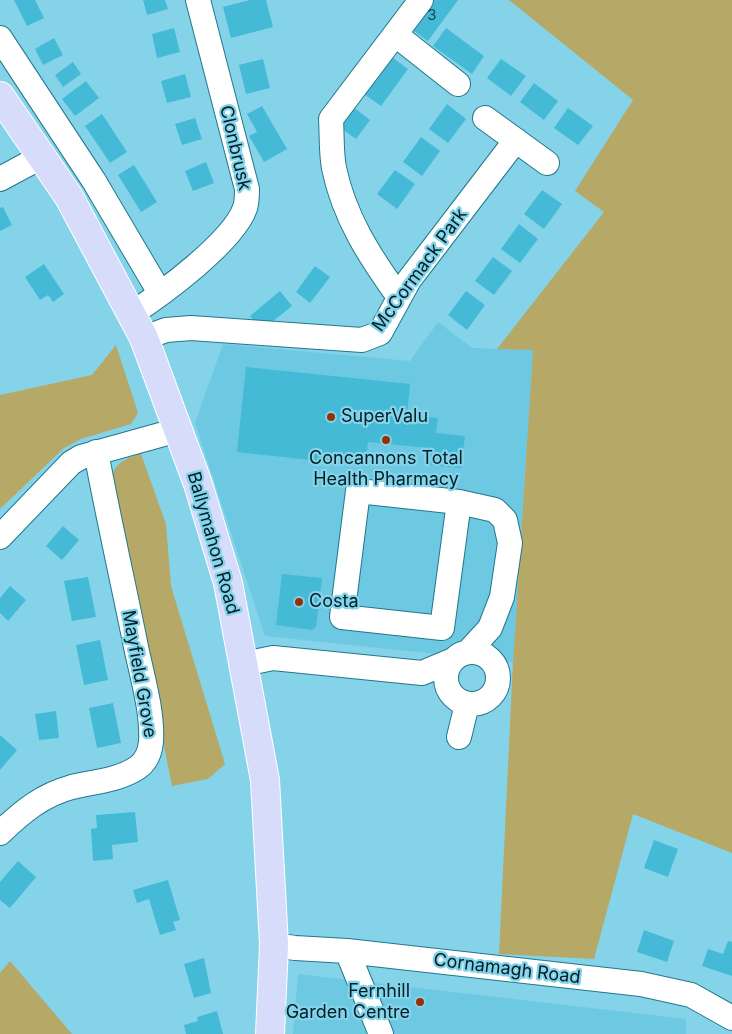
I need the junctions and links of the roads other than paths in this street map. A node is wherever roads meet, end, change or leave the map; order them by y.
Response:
1 (198, 0) edge
2 (421, 0) edge
3 (396, 35) junction
4 (0, 38) edge
5 (458, 84) dead end
6 (0, 96) edge
7 (485, 118) dead end
8 (516, 140) junction
9 (41, 158) junction
10 (547, 163) dead end
11 (0, 179) edge
12 (160, 293) junction
13 (398, 297) junction
14 (132, 314) junction
15 (144, 338) junction
16 (178, 430) junction
17 (96, 452) junction
18 (459, 502) junction
19 (0, 537) edge
20 (490, 628) junction
21 (460, 656) junction
22 (490, 660) junction
23 (244, 664) junction
24 (422, 673) junction
25 (458, 698) junction
26 (460, 737) dead end
27 (0, 833) edge
28 (274, 945) junction
29 (348, 951) junction
30 (732, 1018) edge
31 (270, 1034) edge
32 (381, 1034) edge

1 - 12 street, Clonbrusk
2 - 3 street
3 - 5 street
3 - 13 street
4 - 12 street
6 - 9 main road, Ballymahon Road
7 - 8 street
8 - 10 street
8 - 13 street, McCormack Park
9 - 11 street
9 - 14 main road, Ballymahon Road
12 - 14 street, Clonbrusk
13 - 15 street, McCormack Park
14 - 15 main road, Ballymahon Road
15 - 16 main road, Ballymahon Road
16 - 17 street
16 - 23 main road, Ballymahon Road
17 - 19 street
17 - 27 street, Mayfield Grove
18 - 18 street
18 - 20 street
20 - 21 street
20 - 22 street
21 - 22 street
21 - 24 street
21 - 25 street
22 - 25 street
23 - 24 street
23 - 28 main road, Ballymahon Road
24 - 25 street
25 - 26 street
28 - 29 street, Cornamagh Road
28 - 31 main road, Ballymahon Road
29 - 30 street, Cornamagh Road
29 - 32 street

